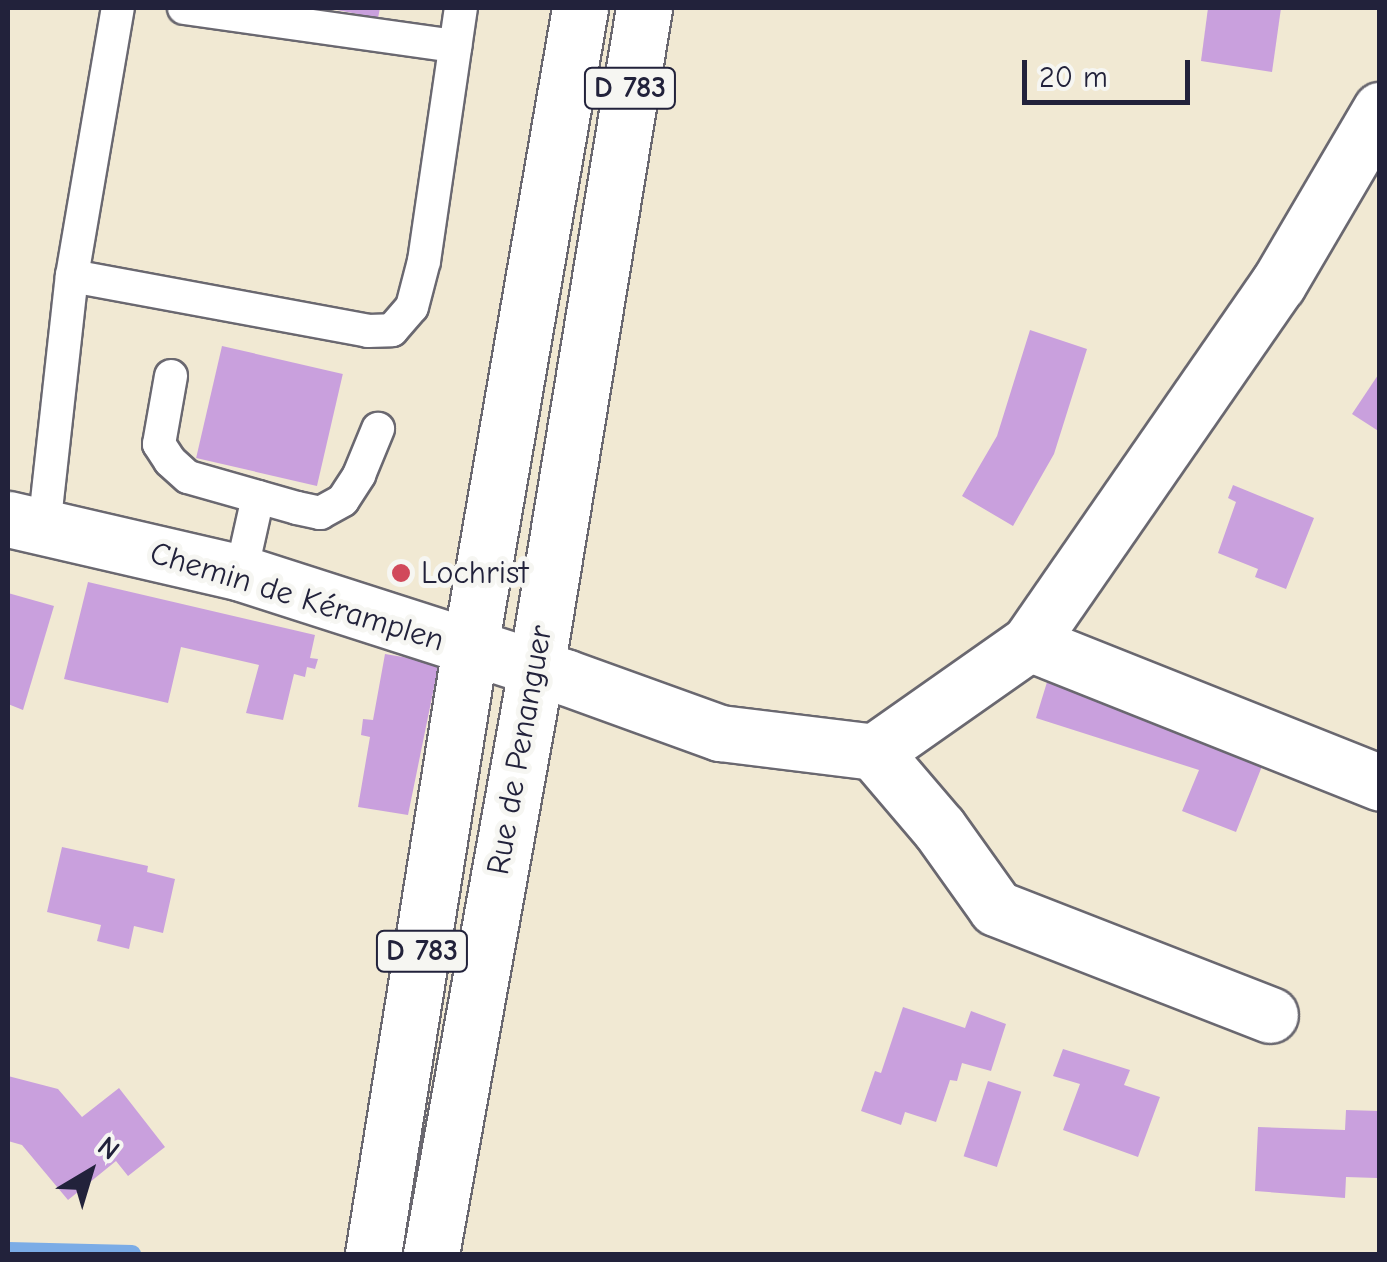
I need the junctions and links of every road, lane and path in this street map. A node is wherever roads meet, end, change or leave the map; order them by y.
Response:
1 (118, 8) edge
2 (184, 8) edge
3 (461, 8) edge
4 (580, 8) edge
5 (644, 8) edge
6 (456, 46) junction
7 (1380, 110) edge
8 (72, 276) junction
9 (172, 376) dead end
10 (378, 429) dead end
11 (258, 497) junction
12 (26, 523) edge
13 (241, 573) junction
14 (1029, 643) junction
15 (470, 648) junction
16 (536, 669) junction
17 (874, 752) junction
18 (1380, 782) edge
19 (1270, 1015) dead end
20 (374, 1254) edge
21 (431, 1254) edge

1 - 8 lane
2 - 6 lane
3 - 6 lane
4 - 15 street, Rue de Penanguer / D 783
5 - 16 street, Rue de Penanguer / D 783
6 - 8 lane
7 - 14 street
8 - 12 lane
9 - 11 lane
10 - 11 lane
11 - 13 lane
12 - 13 street, Chemin de Kéramplen
13 - 15 street, Chemin de Kéramplen
14 - 17 street
14 - 18 street
15 - 16 street, Chemin de Kéramplen
15 - 20 street, Rue de Penanguer / D 783
16 - 17 street, Chemin de Kéramplen
16 - 21 street, Rue de Penanguer / D 783
17 - 19 street

